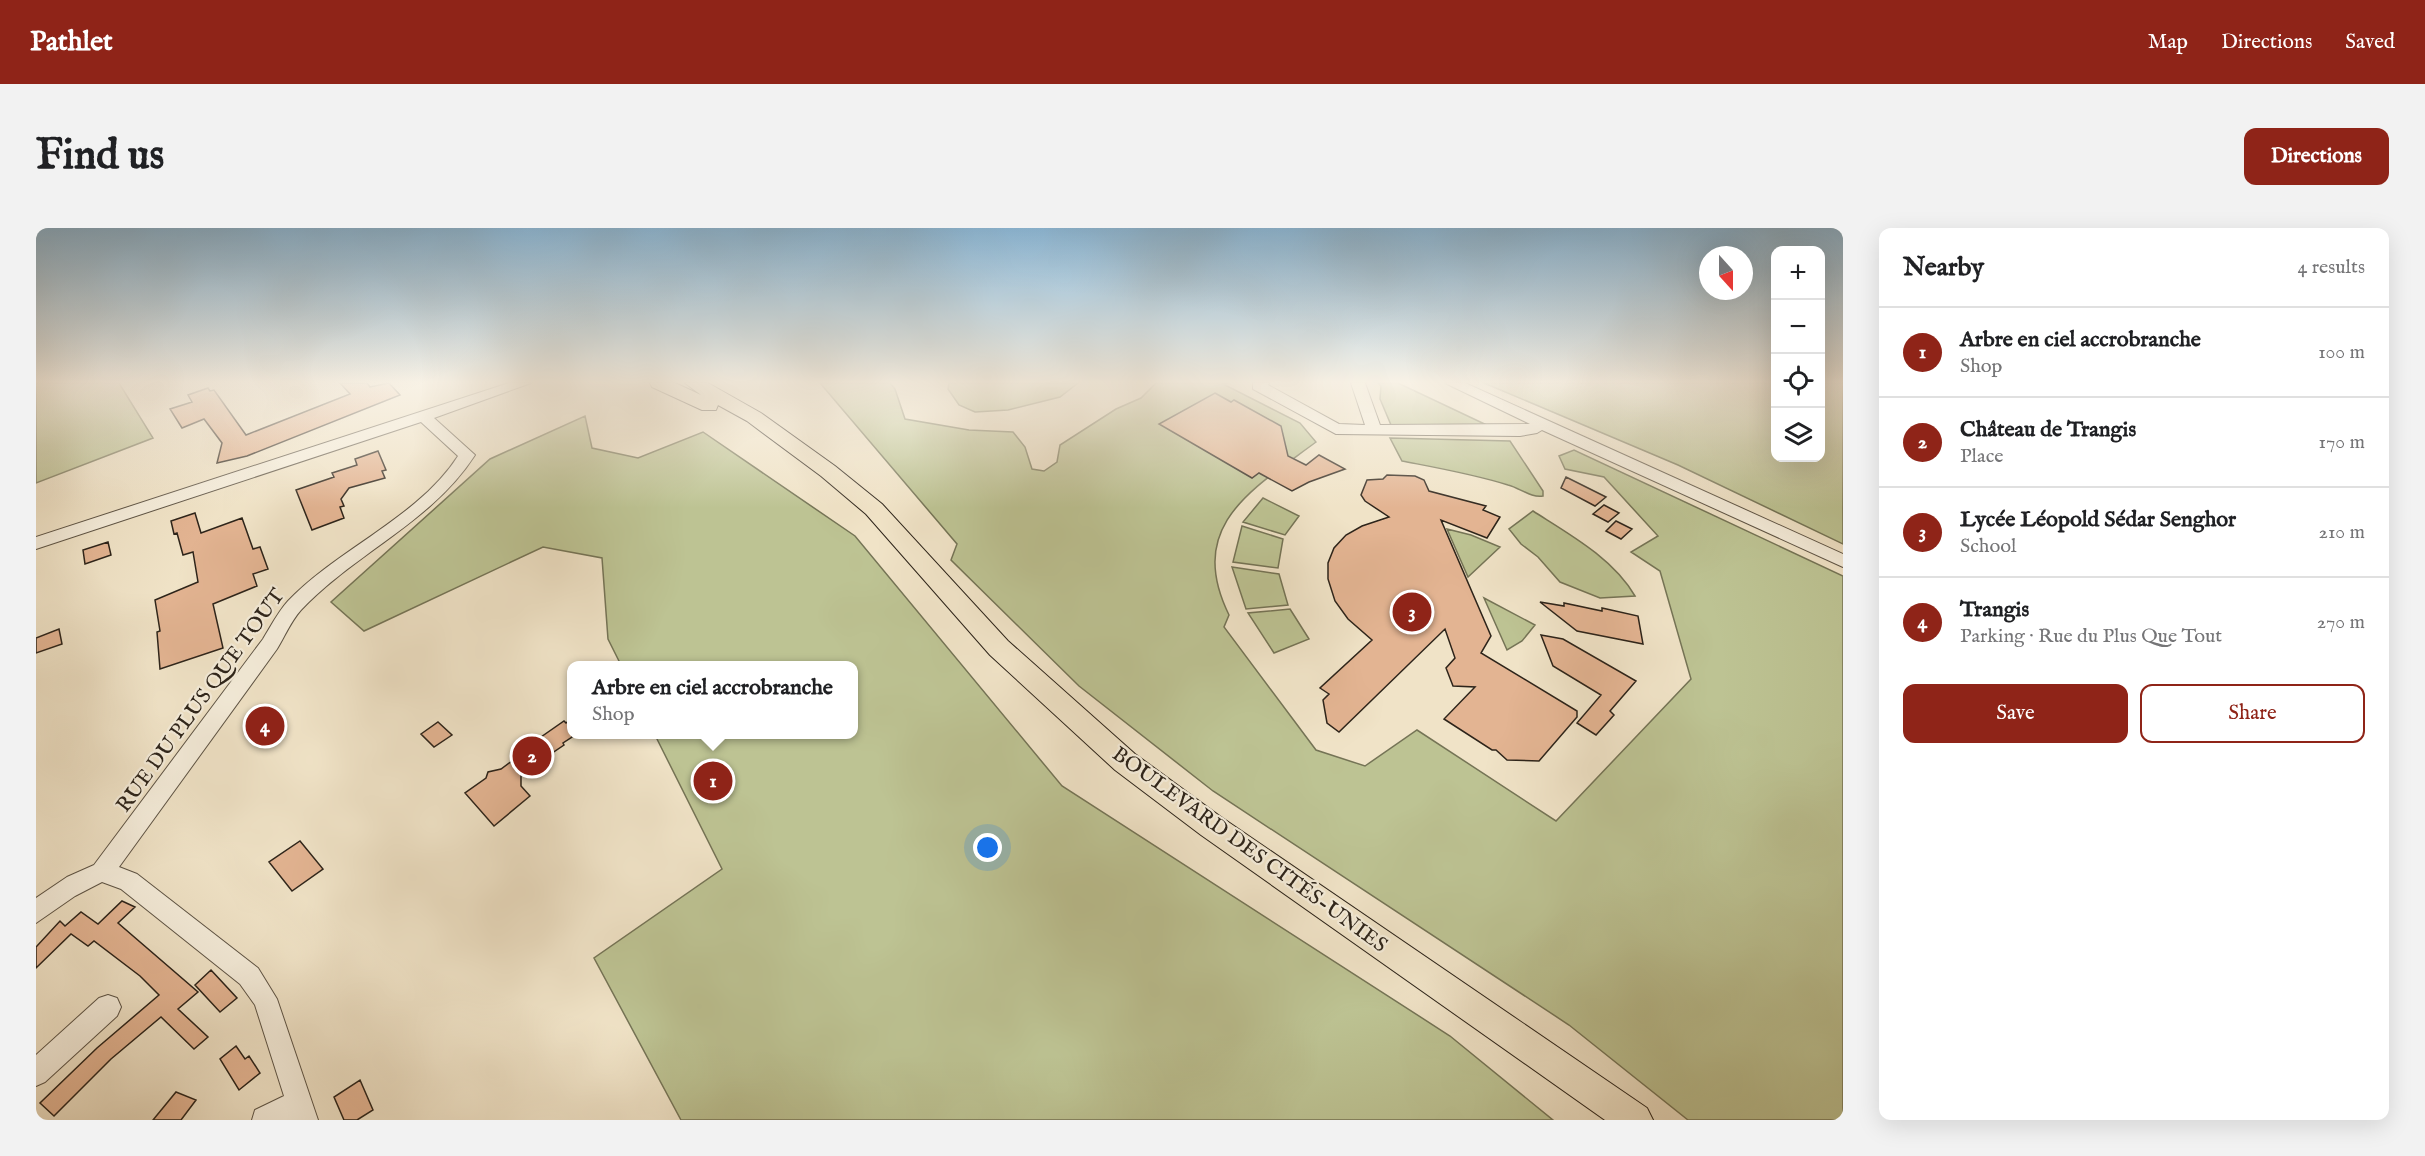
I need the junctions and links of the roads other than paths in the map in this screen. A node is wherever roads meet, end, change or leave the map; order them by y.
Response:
1 (403, 425) edge
2 (432, 425) edge
3 (749, 425) edge
4 (764, 425) edge
5 (1328, 425) edge
6 (1372, 425) edge
7 (1539, 425) edge
8 (1541, 425) edge
9 (1374, 429) junction
10 (791, 444) junction
11 (36, 543) edge
12 (1843, 561) edge
13 (102, 872) junction
14 (36, 912) edge
15 (108, 1007) dead end
16 (36, 1072) edge
17 (301, 1111) edge
18 (265, 1120) edge
19 (1635, 1120) edge

1 - 11 street
2 - 13 street, RUE DU PLUS QUE TOUT
3 - 10 main road, BOULEVARD DES CITÉS-UNIES
4 - 10 main road, BOULEVARD DES CITÉS-UNIES
5 - 9 street
6 - 9 street
7 - 9 street
8 - 12 street
10 - 19 main road, BOULEVARD DES CITÉS-UNIES
13 - 14 street
13 - 17 street
15 - 16 street
17 - 18 street

